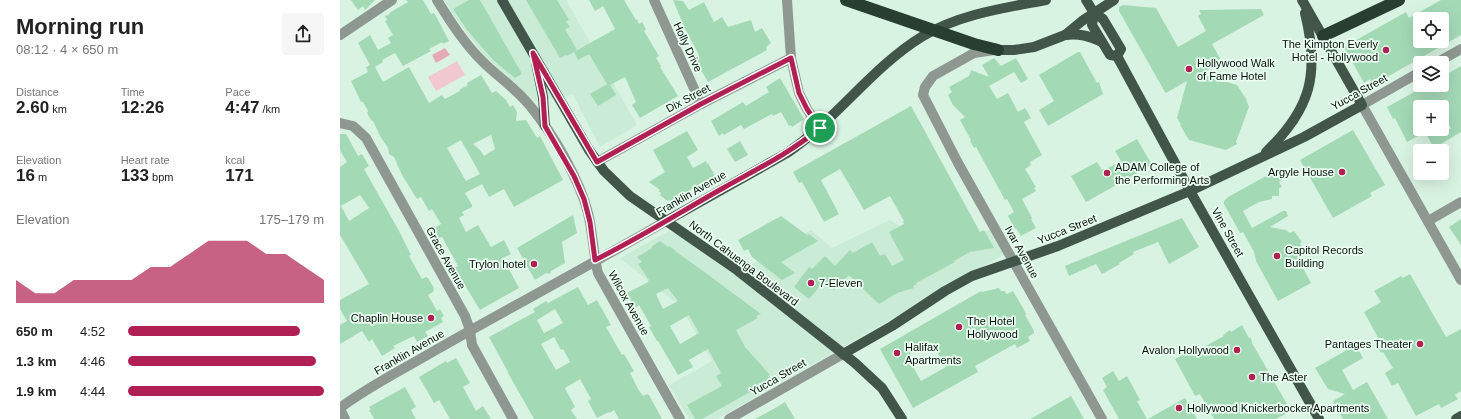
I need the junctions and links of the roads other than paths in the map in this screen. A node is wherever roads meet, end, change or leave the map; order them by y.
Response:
1 (392, 0) edge
2 (437, 0) edge
3 (502, 0) edge
4 (654, 0) edge
5 (787, 0) edge
6 (846, 0) edge
7 (1046, 0) edge
8 (1086, 0) edge
9 (1114, 0) edge
10 (1399, 0) edge
11 (1302, 1) edge
12 (1094, 13) junction
13 (340, 35) edge
14 (1065, 35) junction
15 (1322, 36) junction
16 (1102, 42) junction
17 (1461, 49) edge
18 (998, 50) junction
19 (533, 53) junction
20 (1117, 56) junction
21 (1448, 56) edge
22 (791, 58) junction
23 (1413, 76) edge
24 (701, 104) junction
25 (1362, 104) junction
26 (340, 123) edge
27 (545, 126) junction
28 (820, 128) junction
29 (597, 162) junction
30 (1246, 165) junction
31 (1190, 191) junction
32 (1461, 202) edge
33 (666, 221) junction
34 (1428, 221) junction
35 (595, 260) junction
36 (1014, 261) junction
37 (1461, 280) edge
38 (470, 330) junction
39 (843, 354) junction
40 (340, 408) edge
41 (1461, 416) edge
42 (346, 419) edge
43 (513, 419) edge
44 (680, 419) edge
45 (729, 419) edge
46 (902, 419) edge
47 (1102, 419) edge
48 (1319, 419) edge
49 (1456, 419) edge

1 - 13 street
2 - 27 street, Wilcox Avenue
3 - 19 main road, North Cahuenga Boulevard
4 - 24 street, Holly Drive
5 - 22 street
6 - 18 highway
7 - 28 main road, Franklin Avenue
8 - 12 main road, Vine Street
9 - 12 main road
10 - 15 highway
11 - 15 main road
11 - 30 main road
12 - 14 main road
12 - 16 main road, Vine Street
12 - 20 main road, Vine Street
14 - 16 main road
14 - 18 main road
15 - 25 main road
16 - 20 main road, Vine Street
17 - 21 street
18 - 36 street, Ivar Avenue
19 - 27 main road
19 - 29 main road, North Cahuenga Boulevard
20 - 31 main road, Vine Street
22 - 24 street, Dix Street
22 - 28 street
23 - 25 street, Yucca Street
24 - 29 street, Dix Street
25 - 30 main road, Yucca Street
25 - 34 street
26 - 38 street, Grace Avenue
27 - 35 street, Wilcox Avenue
28 - 33 main road, Franklin Avenue
29 - 33 main road, North Cahuenga Boulevard
30 - 31 main road, Yucca Street
31 - 36 main road, Yucca Street
31 - 48 main road, Vine Street
32 - 34 street
33 - 35 street, Franklin Avenue
33 - 39 main road, North Cahuenga Boulevard
34 - 37 street
35 - 38 street, Franklin Avenue
35 - 44 street, Wilcox Avenue
36 - 39 main road, Yucca Street
36 - 47 street, Ivar Avenue
38 - 40 street, Franklin Avenue
38 - 43 street, Grace Avenue
39 - 45 street, Yucca Street
39 - 46 main road, North Cahuenga Boulevard
40 - 42 street
41 - 49 main road

